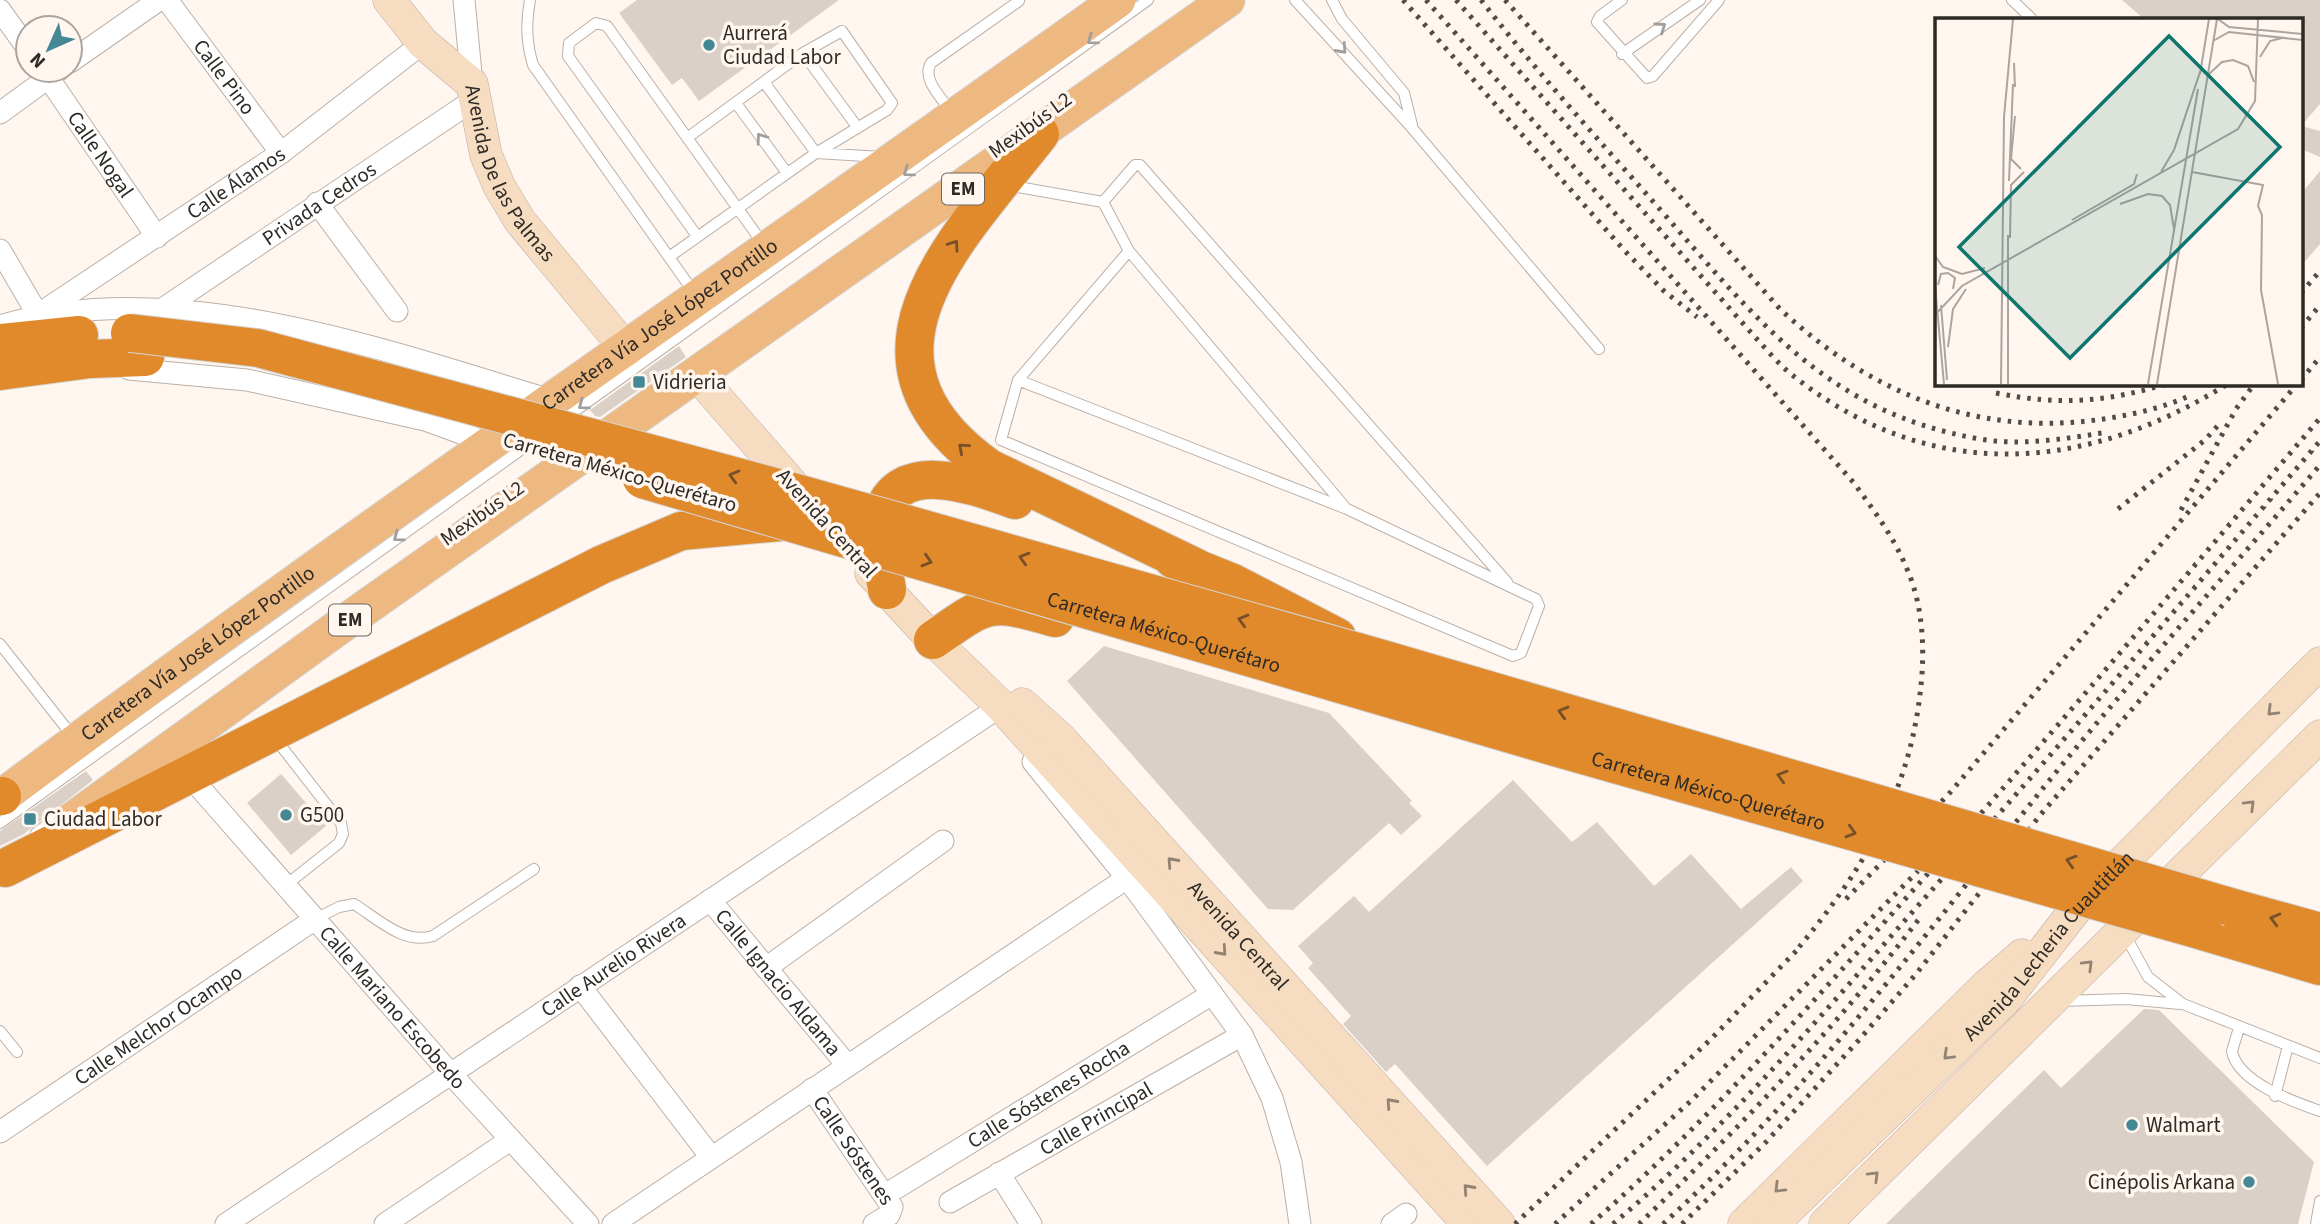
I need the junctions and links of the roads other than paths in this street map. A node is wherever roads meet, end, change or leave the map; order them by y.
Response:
1 (159, 0) edge
2 (167, 0) edge
3 (388, 0) edge
4 (464, 0) edge
5 (530, 0) edge
6 (1118, 0) edge
7 (1148, 0) edge
8 (1227, 0) edge
9 (1295, 0) edge
10 (1332, 0) edge
11 (1622, 0) edge
12 (1700, 0) edge
13 (1719, 0) edge
14 (2012, 0) edge
15 (1019, 1) edge
16 (1194, 8) dead end
17 (0, 10) edge
18 (2031, 18) edge
19 (14, 30) edge
20 (423, 43) junction
21 (84, 52) edge
22 (803, 53) junction
23 (1622, 54) junction
24 (764, 82) junction
25 (36, 84) edge
26 (57, 84) edge
27 (473, 91) junction
28 (736, 103) junction
29 (0, 113) edge
30 (955, 117) junction
31 (858, 128) junction
32 (1412, 128) junction
33 (1040, 134) junction
34 (688, 138) junction
35 (281, 153) junction
36 (816, 153) junction
37 (894, 160) junction
38 (787, 173) junction
39 (1001, 184) junction
40 (1103, 202) junction
41 (317, 203) junction
42 (738, 208) junction
43 (697, 236) junction
44 (157, 237) junction
45 (768, 249) junction
46 (0, 250) edge
47 (1129, 251) junction
48 (669, 257) junction
49 (699, 299) junction
50 (164, 308) junction
51 (397, 311) dead end
52 (0, 326) edge
53 (52, 337) junction
54 (0, 343) edge
55 (138, 345) junction
56 (627, 349) junction
57 (1599, 349) dead end
58 (0, 371) edge
59 (698, 376) junction
60 (1018, 380) junction
61 (554, 401) junction
62 (491, 444) junction
63 (1347, 509) junction
64 (791, 521) junction
65 (856, 556) junction
66 (1197, 568) junction
67 (1511, 587) junction
68 (887, 590) junction
69 (933, 640) junction
70 (0, 644) edge
71 (1379, 658) junction
72 (2320, 663) edge
73 (960, 666) junction
74 (1001, 706) junction
75 (2320, 736) edge
76 (76, 740) junction
77 (281, 746) junction
78 (1548, 746) junction
79 (200, 788) junction
80 (1, 803) edge
81 (132, 804) junction
82 (943, 841) dead end
83 (8, 858) edge
84 (534, 869) dead end
85 (1126, 878) junction
86 (286, 886) junction
87 (710, 900) junction
88 (2076, 909) junction
89 (315, 919) junction
90 (2216, 919) junction
91 (2123, 930) junction
92 (2320, 932) edge
93 (2280, 956) junction
94 (2320, 965) edge
95 (766, 968) junction
96 (2320, 974) edge
97 (580, 986) junction
98 (1212, 994) junction
99 (2052, 1001) junction
100 (2183, 1004) junction
101 (2239, 1028) junction
102 (0, 1031) edge
103 (1242, 1035) junction
104 (2288, 1046) junction
105 (18, 1052) dead end
106 (2320, 1058) edge
107 (847, 1065) junction
108 (450, 1073) junction
109 (812, 1089) junction
110 (2275, 1096) junction
111 (2320, 1111) edge
112 (0, 1132) edge
113 (510, 1140) junction
114 (711, 1157) junction
115 (1427, 1161) junction
116 (999, 1173) junction
117 (2320, 1201) edge
118 (950, 1202) dead end
119 (884, 1211) edge
120 (226, 1224) edge
121 (385, 1224) edge
122 (588, 1224) edge
123 (613, 1224) edge
124 (1031, 1224) edge
125 (1300, 1224) edge
126 (1468, 1224) edge
127 (1500, 1224) edge
128 (1744, 1224) edge
129 (1773, 1224) edge
130 (1825, 1224) edge
131 (2316, 1224) edge

1 - 21 street
2 - 35 street, Calle Pino
3 - 20 main road, Avenida De las Palmas
4 - 27 street
5 - 48 lane
6 - 30 main road, Carretera Vía José López Portillo
7 -> 80 lane, Mexibús L2
8 - 33 main road, EM
9 -> 32 lane
10 - 32 lane
11 - 23 lane
23 -> 12 lane
13 - 23 lane
14 - 18 lane
15 - 30 lane
16 - 83 lane, Mexibús L2
17 - 19 street
20 - 27 main road, Avenida De las Palmas
20 - 35 street, Calle Álamos
22 - 24 lane
22 - 31 lane
22 - 31 lane
24 - 28 lane
24 - 36 lane
25 - 29 street
26 - 44 street, Calle Nogal
27 - 41 street, Privada Cedros
27 - 56 main road, Avenida De las Palmas
28 - 34 lane
38 -> 28 lane
30 - 37 main road, Carretera Vía José López Portillo
31 - 36 lane
32 - 57 lane
33 - 39 highway
33 - 59 main road, EM
34 - 42 lane
34 - 43 lane
35 - 44 street, Calle Álamos
36 - 37 lane
36 - 38 lane
37 - 45 main road, Carretera Vía José López Portillo
38 - 42 lane
39 - 40 lane
66 -> 39 highway
40 - 47 lane
40 - 67 lane
41 - 50 street, Privada Cedros
41 - 51 street
42 - 43 lane
42 - 45 lane
43 - 48 lane
44 - 53 street, Calle Álamos
45 - 49 main road, Carretera Vía José López Portillo
46 - 53 street
47 - 60 lane
47 - 63 lane
48 - 49 lane
49 - 56 main road, Carretera Vía José López Portillo
50 - 53 street
50 - 61 street
52 - 53 street
53 - 54 highway, Carretera México-Querétaro
53 - 55 highway, Carretera México-Querétaro
53 - 58 highway, Carretera México-Querétaro
53 - 62 street
55 - 64 highway, Carretera México-Querétaro, bridge
71 -> 55 highway, Carretera México-Querétaro, bridge
56 - 61 main road, Carretera Vía José López Portillo
59 - 65 main road, Avenida Central
59 - 83 main road, EM
60 - 63 lane
60 - 67 lane
61 - 62 main road, Carretera Vía José López Portillo
62 - 76 main road, Carretera Vía José López Portillo
63 - 67 lane
64 -> 78 highway, Carretera México-Querétaro, bridge
64 - 81 highway, bridge
65 - 68 main road, Avenida Central
65 - 77 street
66 - 68 highway
66 - 71 highway, bridge
68 - 69 main road, Avenida Central
69 - 73 main road, Avenida Central
69 - 78 highway, bridge
70 - 76 lane
90 -> 71 highway, Carretera México-Querétaro, bridge
72 -> 88 main road, Avenida Lecheria Cuautitlán
73 - 74 main road, Avenida Central
115 -> 73 main road, Avenida Central
74 - 85 street
74 - 87 street, Calle Aurelio Rivera
74 -> 115 main road, Avenida Central
91 -> 75 main road, Avenida Lecheria Cuautitlán
76 - 80 main road, Carretera Vía José López Portillo
77 - 79 street
77 - 86 lane
78 -> 90 highway, Carretera México-Querétaro, bridge
79 - 81 street
79 - 86 street, Calle Mariano Escobedo
81 - 83 highway
82 - 95 street
84 - 89 lane
85 - 98 street
85 - 107 street
86 - 89 street, Calle Mariano Escobedo
87 - 95 street, Calle Ignacio Aldama
87 - 97 street, Calle Aurelio Rivera
88 -> 128 main road
88 -> 129 main road, Avenida Lecheria Cuautitlán
89 - 108 street, Calle Mariano Escobedo
89 - 112 street, Calle Melchor Ocampo
92 -> 90 highway, Carretera México-Querétaro
90 - 93 highway, Carretera México-Querétaro
99 -> 91 main road, Avenida Lecheria Cuautitlán
91 - 100 lane
93 - 94 highway, Carretera México-Querétaro
93 - 96 highway
95 - 107 street, Calle Ignacio Aldama
97 - 108 street, Calle Aurelio Rivera
97 - 114 street
98 - 103 street
98 - 119 street, Calle Sóstenes Rocha
99 - 100 lane
130 -> 99 main road, Avenida Lecheria Cuautitlán
100 - 101 lane
101 - 104 lane
101 - 110 lane
102 - 105 lane
103 - 116 street, Calle Principal
103 - 125 street
104 - 106 lane
104 - 110 lane
107 - 109 street
108 - 113 street, Calle Mariano Escobedo
108 - 120 street, Calle Aurelio Rivera
109 - 114 street
109 - 119 street, Calle Sóstenes
110 - 111 lane
113 - 121 street
113 - 122 street, Calle Mariano Escobedo
114 - 123 street
115 - 126 main road, Avenida Central
127 -> 115 main road, Avenida Central
116 - 118 street, Calle Principal
116 - 124 street
117 - 131 lane

